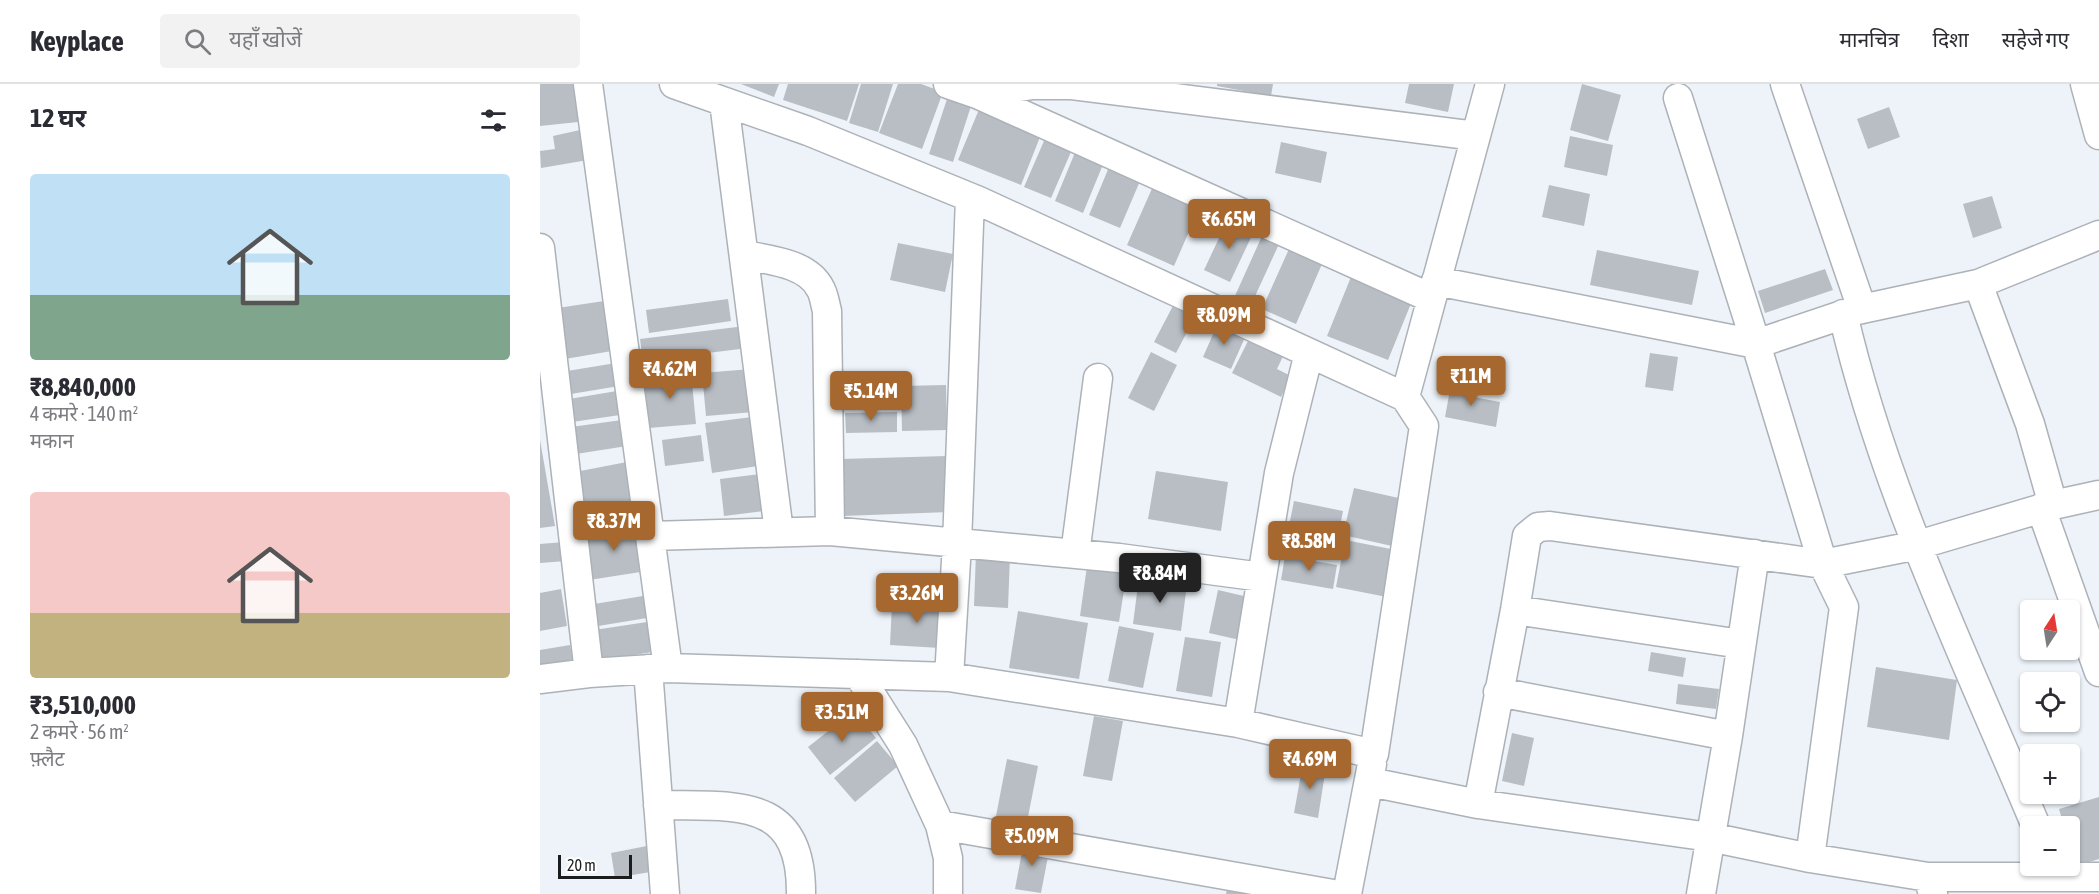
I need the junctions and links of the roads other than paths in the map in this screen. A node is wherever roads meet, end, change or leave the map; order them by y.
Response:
1 (588, 84) edge
2 (674, 84) edge
3 (948, 84) edge
4 (1490, 84) edge
5 (1785, 84) edge
6 (2085, 84) edge
7 (976, 94) junction
8 (1678, 98) dead end
9 (724, 102) junction
10 (2099, 135) edge
11 (1476, 136) junction
12 (970, 198) junction
13 (2099, 235) edge
14 (540, 248) edge
15 (745, 255) junction
16 (1978, 284) junction
17 (1434, 290) junction
18 (1852, 312) junction
19 (1756, 344) junction
20 (1309, 353) junction
21 (1098, 378) dead end
22 (1405, 397) junction
23 (2099, 495) edge
24 (2047, 507) junction
25 (830, 531) junction
26 (779, 532) junction
27 (650, 536) junction
28 (957, 544) junction
29 (1918, 545) junction
30 (1075, 554) junction
31 (1755, 554) junction
32 (1823, 564) junction
33 (1262, 577) junction
34 (1515, 610) junction
35 (1742, 644) junction
36 (658, 668) junction
37 (2099, 672) edge
38 (589, 673) junction
39 (858, 674) junction
40 (949, 677) junction
41 (540, 680) edge
42 (1498, 692) junction
43 (1238, 723) junction
44 (1728, 736) junction
45 (1374, 754) junction
46 (1370, 782) junction
47 (1478, 804) junction
48 (658, 805) junction
49 (2032, 816) edge
50 (940, 825) junction
51 (1710, 837) junction
52 (1810, 858) junction
53 (2099, 876) edge
54 (2058, 879) edge
55 (1930, 886) edge
56 (665, 894) edge
57 (801, 894) edge
58 (948, 894) edge
59 (1333, 894) edge
60 (1347, 894) edge
61 (1701, 894) edge

1 - 27 street
2 - 9 street
3 - 7 street
4 - 11 street
5 - 18 street
6 - 10 street
7 - 11 street
7 - 17 street
8 - 19 street
9 - 12 street
9 - 15 street
11 - 17 street
12 - 20 street
12 - 28 street
13 - 16 street
14 - 38 street
15 - 25 street
15 - 26 street
16 - 18 street
16 - 24 street
17 - 19 street
17 - 22 street
18 - 19 street
18 - 29 street
19 - 32 street
20 - 22 street
20 - 33 street
21 - 30 street
22 - 45 street
23 - 24 street
24 - 29 street
24 - 37 street
25 - 26 street
25 - 28 street
26 - 27 street
27 - 36 street
28 - 30 street
28 - 40 street
29 - 32 street
29 - 49 street
30 - 33 street
31 - 32 street
31 - 34 street
31 - 35 street
32 - 52 street
33 - 43 street
34 - 35 street
34 - 42 street
35 - 44 street
36 - 38 street
36 - 39 street
36 - 48 street
38 - 41 street
39 - 40 street
39 - 50 street
40 - 43 street
42 - 44 street
42 - 47 street
43 - 45 street
44 - 51 street
45 - 46 street
46 - 47 street
46 - 60 street
47 - 51 street
48 - 56 street
48 - 57 street
50 - 58 street
50 - 59 street
51 - 52 street
51 - 61 street
52 - 55 street
53 - 54 street
54 - 55 street

